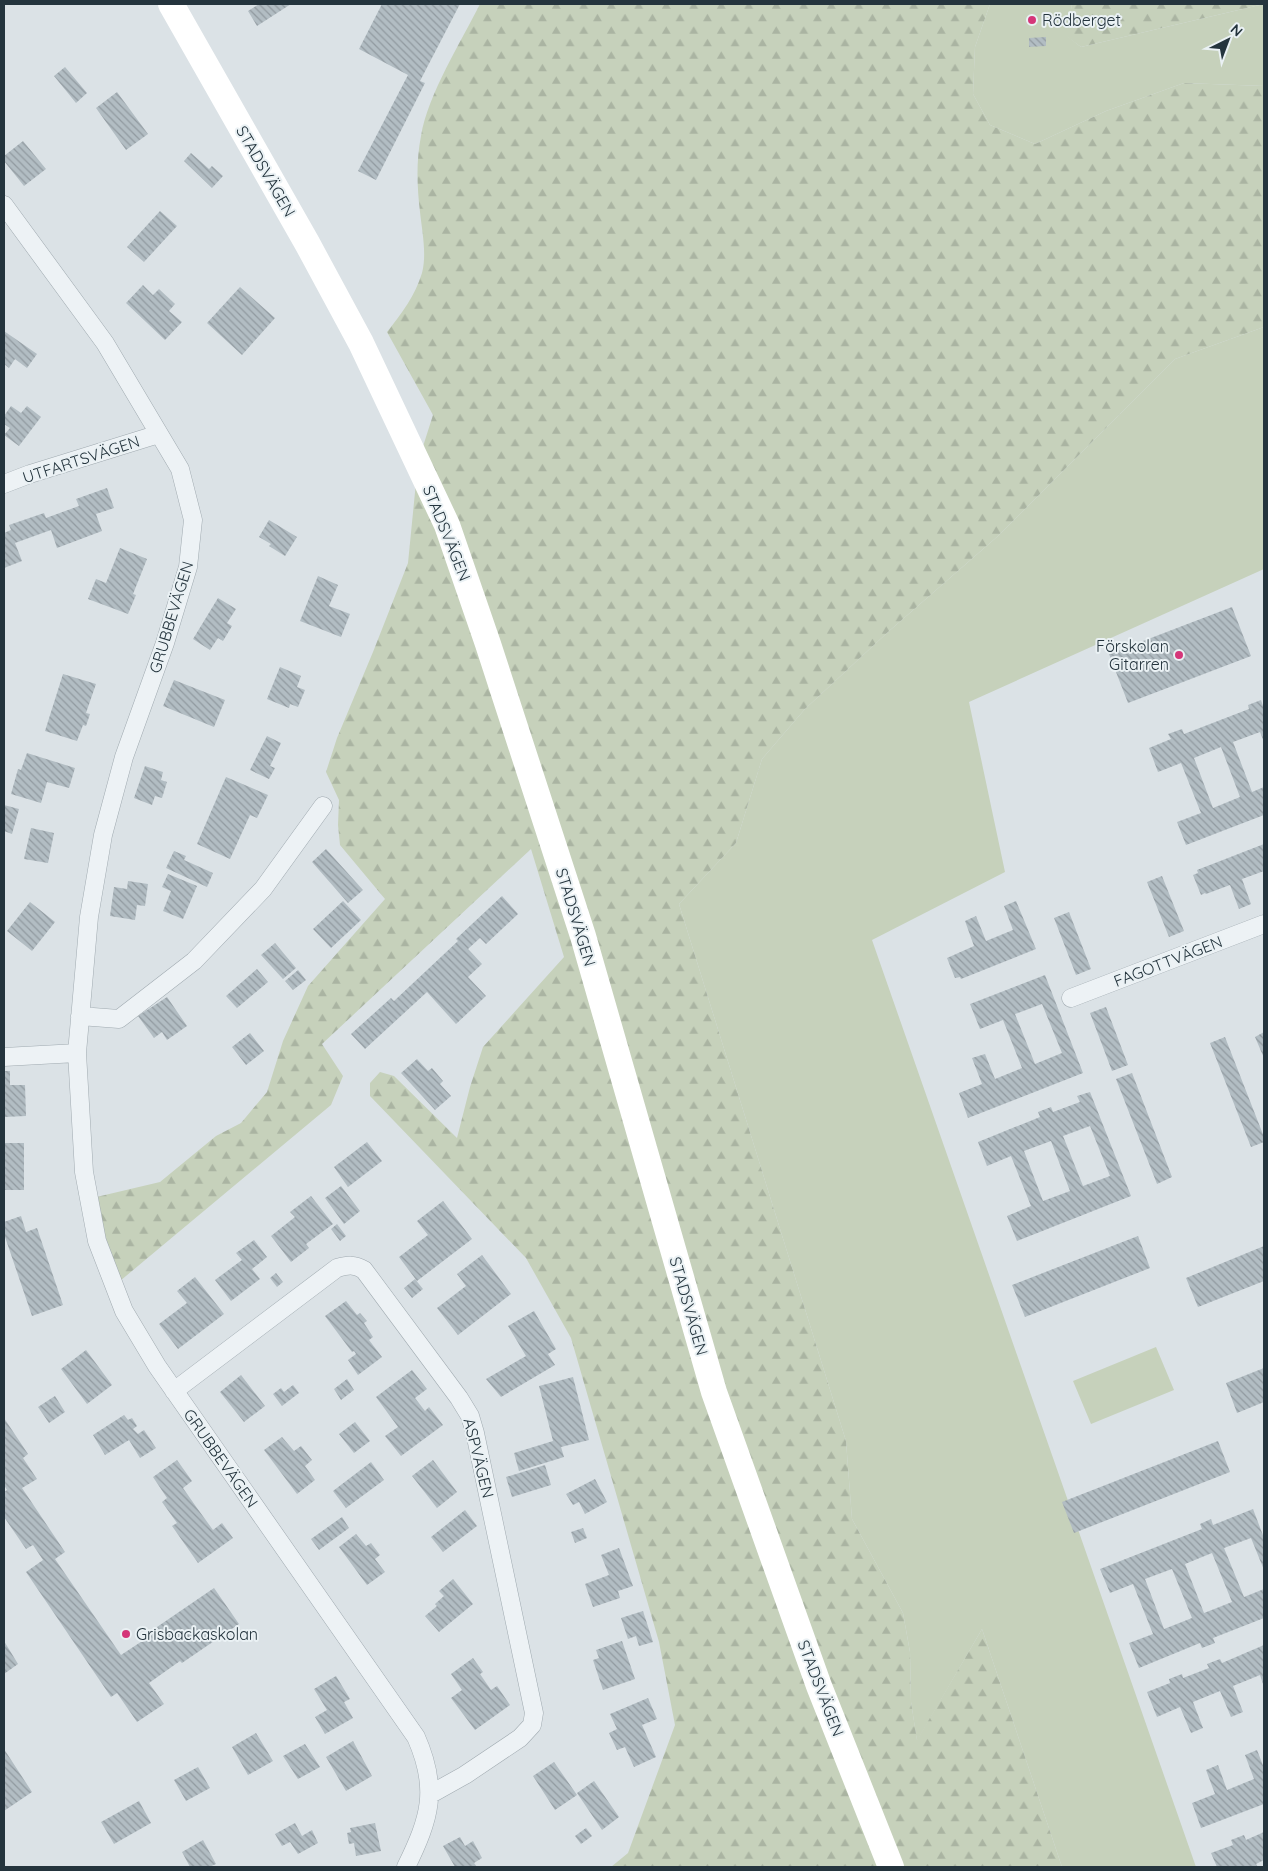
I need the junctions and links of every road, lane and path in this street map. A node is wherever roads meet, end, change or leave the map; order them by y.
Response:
1 (171, 4) edge
2 (4, 205) edge
3 (159, 434) junction
4 (4, 484) edge
5 (323, 806) dead end
6 (1264, 924) edge
7 (1071, 998) dead end
8 (80, 1016) junction
9 (77, 1053) junction
10 (4, 1057) edge
11 (174, 1390) junction
12 (431, 1794) junction
13 (406, 1867) edge
14 (891, 1867) edge

1 - 14 main road, STADSVÄGEN
2 - 3 street, GRUBBEVÄGEN
3 - 4 street, UTFARTSVÄGEN
3 - 8 street, GRUBBEVÄGEN
5 - 8 street
6 - 7 street, FAGOTTVÄGEN
8 - 9 street, GRUBBEVÄGEN
9 - 10 street
9 - 11 street, GRUBBEVÄGEN
11 - 12 street, GRUBBEVÄGEN
11 - 12 street, ASPVÄGEN
12 - 13 street, GRUBBEVÄGEN

